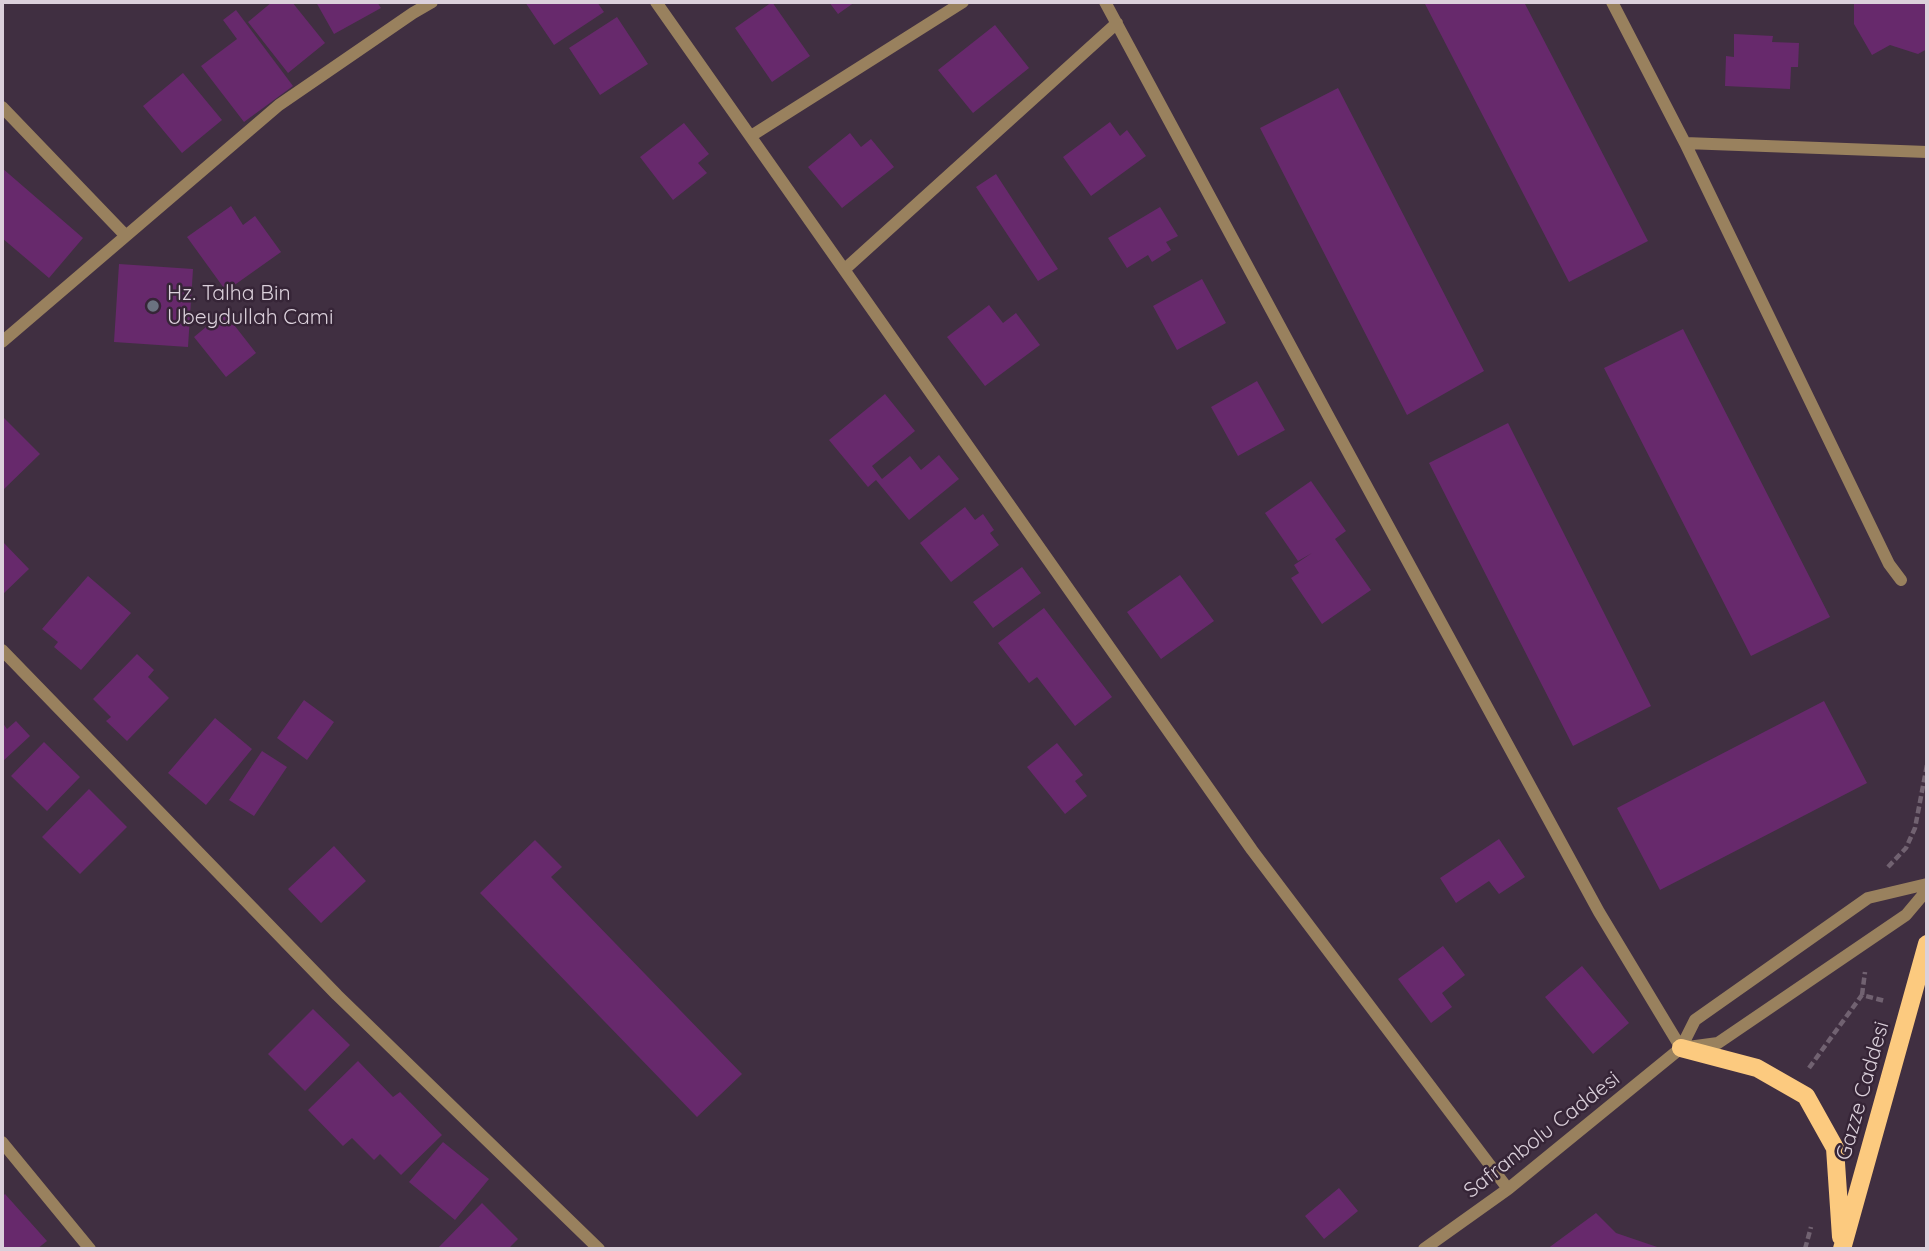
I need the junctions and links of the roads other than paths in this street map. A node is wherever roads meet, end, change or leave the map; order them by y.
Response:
1 (432, 2) edge
2 (656, 2) edge
3 (963, 2) edge
4 (1105, 2) edge
5 (1612, 2) edge
6 (1117, 23) junction
7 (2, 107) edge
8 (751, 135) junction
9 (1685, 144) junction
10 (1927, 152) edge
11 (127, 236) junction
12 (845, 269) junction
13 (2, 342) edge
14 (1901, 580) dead end
15 (2, 650) edge
16 (1927, 884) edge
17 (1927, 890) edge
18 (1927, 944) edge
19 (1681, 1048) junction
20 (2, 1142) edge
21 (1508, 1189) junction
22 (90, 1249) edge
23 (599, 1249) edge
24 (1424, 1249) edge
25 (1842, 1249) edge

1 - 11 street
2 - 8 street
3 - 8 street
4 - 6 street
5 - 9 street
6 - 12 street
6 - 19 street
7 - 11 street
8 - 12 street
9 - 10 street
9 - 14 street
11 - 13 street
12 - 21 street
15 - 23 street
16 - 19 street, Safranbolu Caddesi
17 - 19 street
18 - 25 main road, Gazze Caddesi
19 - 21 street, Safranbolu Caddesi
19 - 25 main road
20 - 22 street
21 - 24 street, Safranbolu Caddesi

